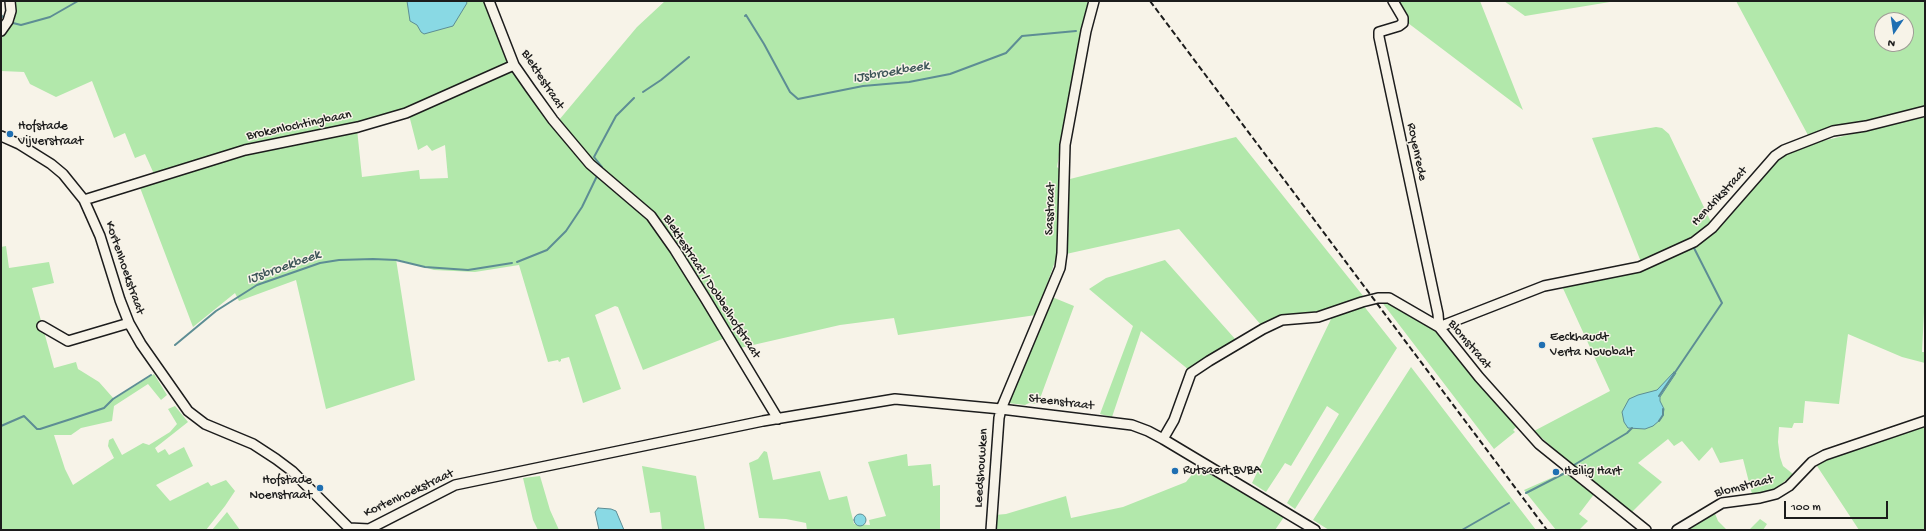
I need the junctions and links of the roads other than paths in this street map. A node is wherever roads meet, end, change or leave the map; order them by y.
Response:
1 (10, 1) edge
2 (489, 1) edge
3 (1094, 1) edge
4 (1392, 1) edge
5 (1, 31) edge
6 (514, 65) junction
7 (1925, 111) edge
8 (1, 136) edge
9 (590, 164) joint
10 (84, 200) junction
11 (129, 323) junction
12 (42, 326) dead end
13 (1439, 327) junction
14 (1001, 409) junction
15 (778, 419) junction
16 (1925, 421) edge
17 (1163, 439) junction
18 (350, 529) edge
19 (991, 530) edge
20 (1315, 530) edge
21 (1646, 530) edge
22 (1677, 530) edge

1 - 5 street
2 - 6 street, Blektestraat
3 - 14 street, Sasstraat
4 - 13 street, Royenrede
6 - 9 street, Blektestraat
6 - 10 street, Brokenlochtingbaan
7 - 13 street, Hendrikstraat
8 - 10 street, Kortenhoekstraat
9 - 15 street, Blektestraat / Dobbelhofstraat
10 - 11 street, Kortenhoekstraat
11 - 12 street
11 - 18 street, Kortenhoekstraat
13 - 17 street, Blomstraat
13 - 21 street, Blomstraat
14 - 15 street, Steenstraat
14 - 17 street, Steenstraat
14 - 19 street, Leedshouwken
15 - 18 street, Kortenhoekstraat
16 - 22 street, Blomstraat
17 - 20 street, Steenstraat

